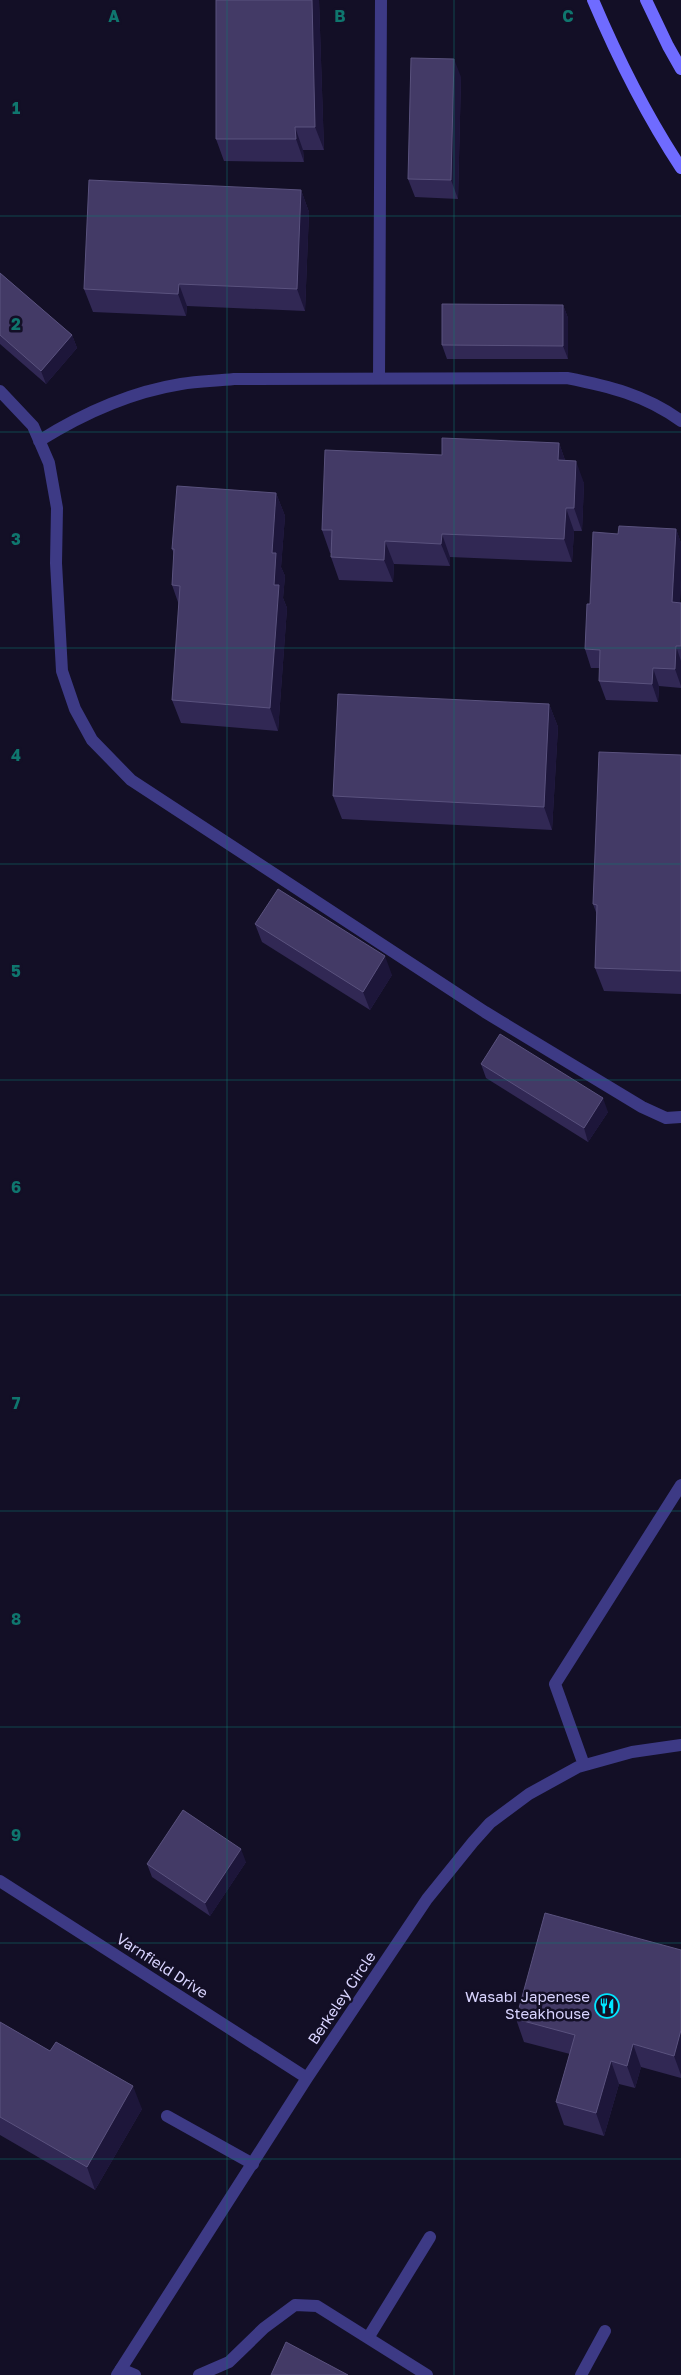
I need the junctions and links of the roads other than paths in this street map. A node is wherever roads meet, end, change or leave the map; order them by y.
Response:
1 (381, 0) edge
2 (593, 0) edge
3 (646, 0) edge
4 (681, 69) edge
5 (681, 168) edge
6 (379, 378) junction
7 (0, 391) edge
8 (681, 421) edge
9 (39, 441) junction
10 (681, 1117) edge
11 (681, 1485) edge
12 (681, 1745) edge
13 (584, 1765) junction
14 (0, 1881) edge
15 (307, 2078) junction
16 (167, 2116) dead end
17 (253, 2164) junction
18 (430, 2237) dead end
19 (605, 2332) dead end
20 (368, 2338) junction
21 (119, 2372) edge
22 (135, 2375) edge
23 (199, 2375) edge
24 (427, 2375) edge
25 (581, 2375) edge

1 - 6 street
2 - 5 street
3 - 4 street
6 - 8 street
6 - 9 street
7 - 9 street
9 - 10 street
11 - 13 street
12 - 13 street, Berkeley Circle
13 - 15 street, Berkeley Circle
14 - 15 street, Varnfield Drive
15 - 17 street, Berkeley Circle
16 - 17 street
17 - 21 street, Berkeley Circle
18 - 20 street
19 - 25 street
20 - 23 street
20 - 24 street
21 - 22 street

